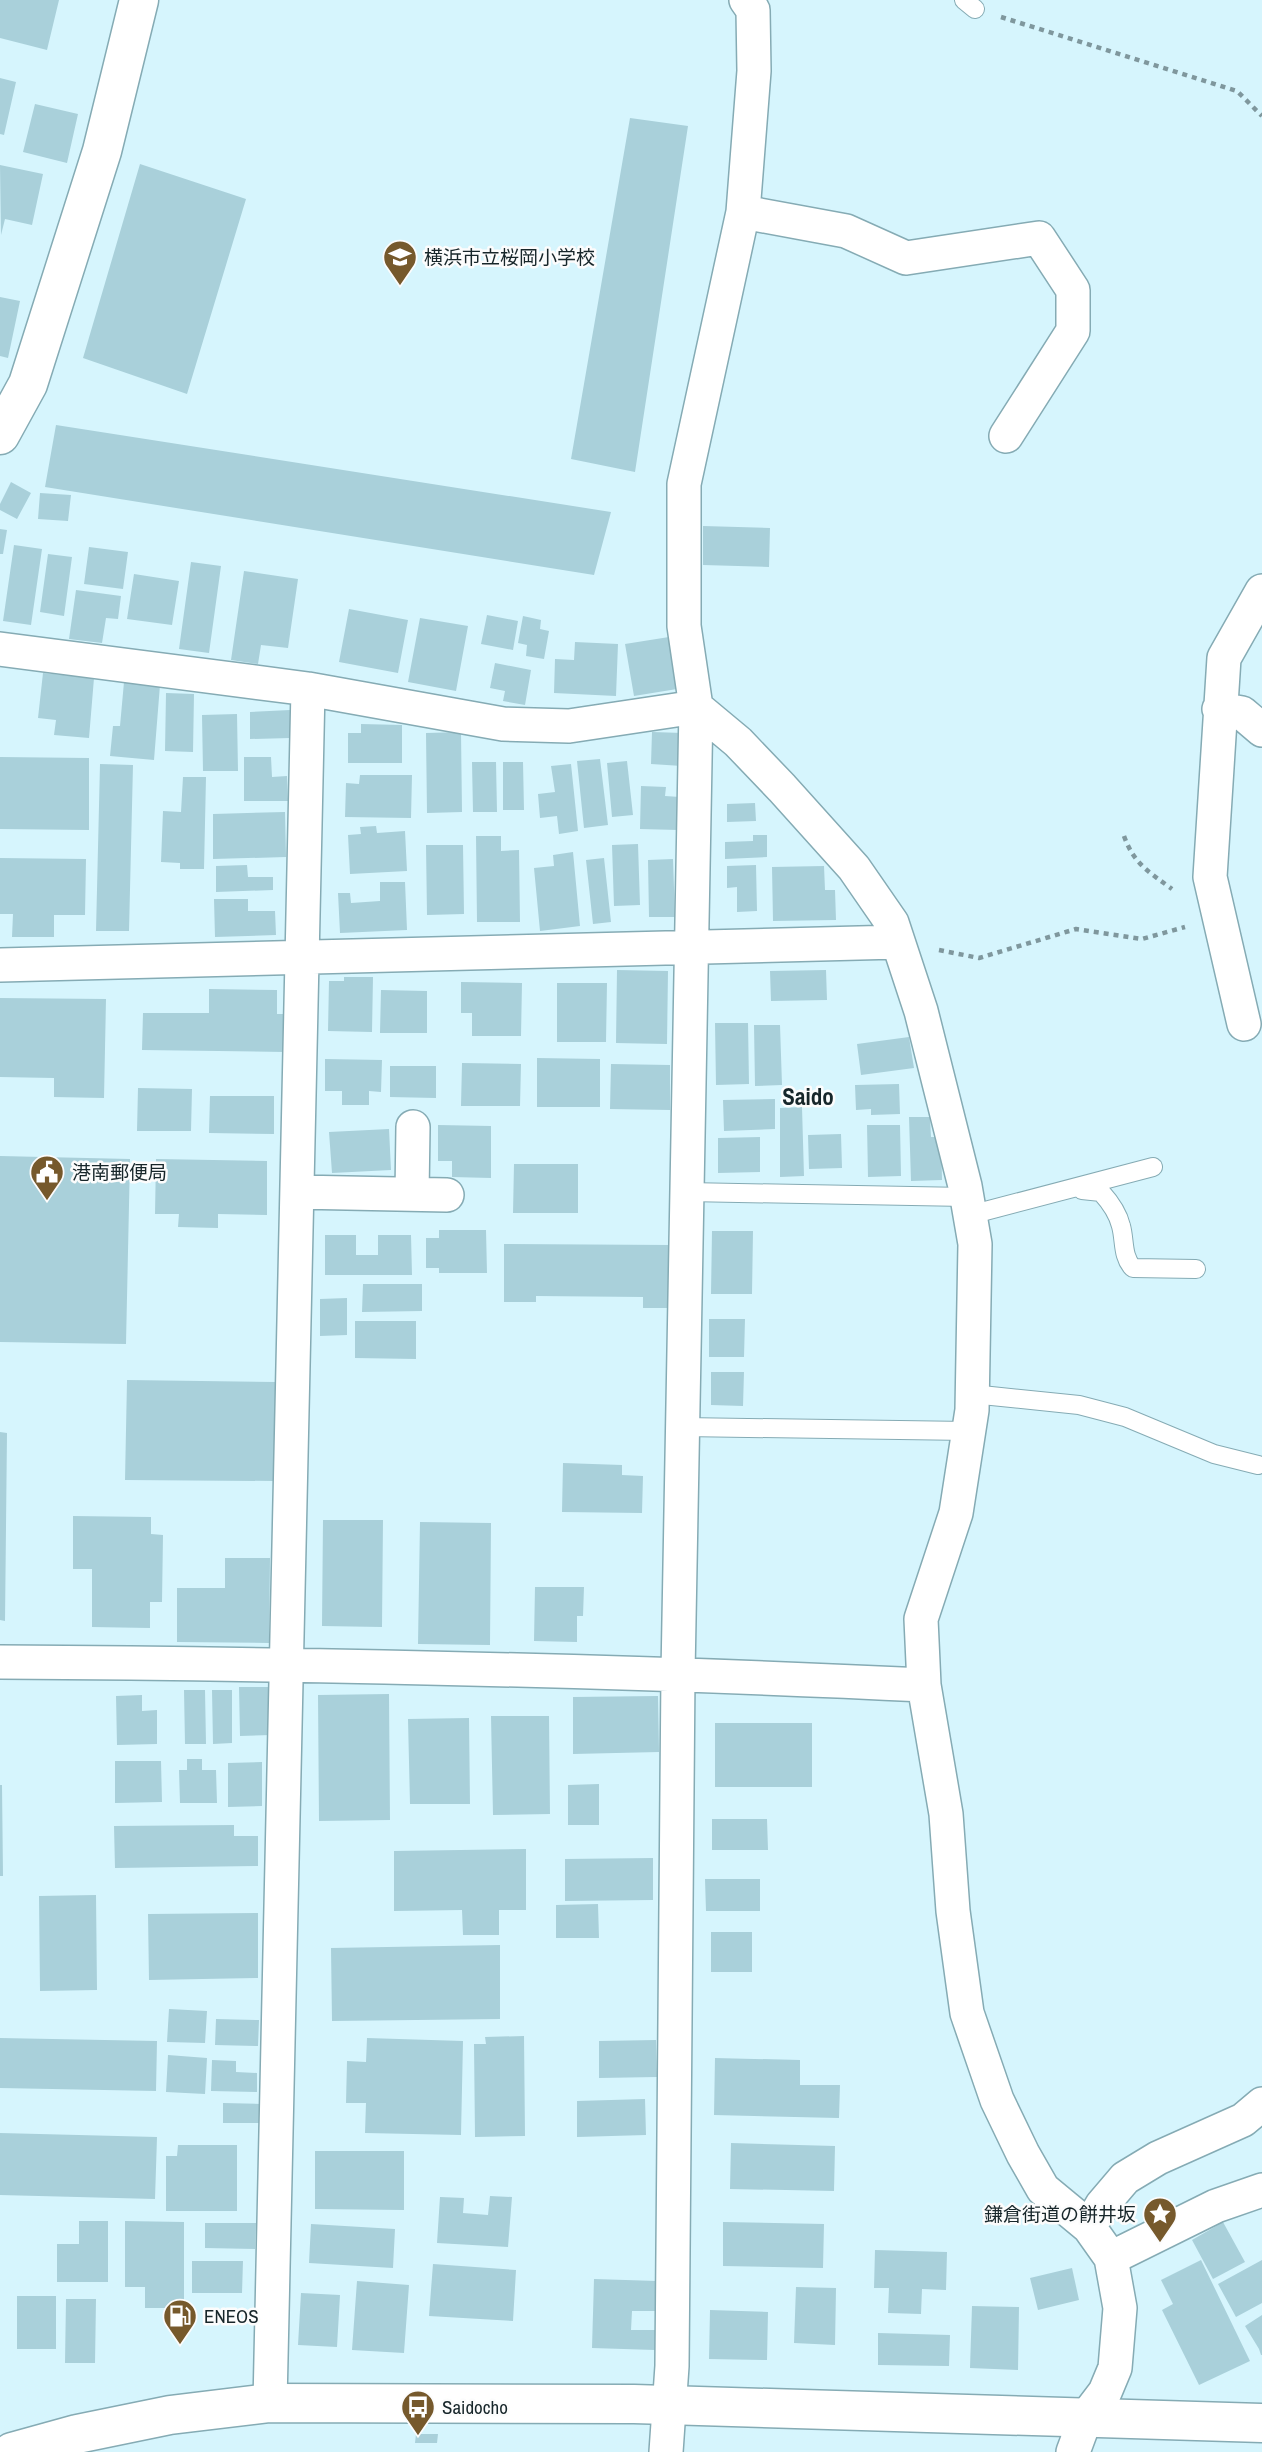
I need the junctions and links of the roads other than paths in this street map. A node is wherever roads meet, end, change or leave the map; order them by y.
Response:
1 (139, 0) edge
2 (757, 4) edge
3 (743, 212) junction
4 (0, 435) edge
5 (1006, 436) dead end
6 (1262, 591) edge
7 (0, 649) edge
8 (308, 689) junction
9 (696, 707) junction
10 (1219, 709) junction
11 (1262, 730) edge
12 (898, 942) junction
13 (692, 947) junction
14 (302, 957) junction
15 (0, 965) edge
16 (1244, 1024) dead end
17 (413, 1127) dead end
18 (1153, 1167) dead end
19 (1075, 1189) junction
20 (297, 1192) junction
21 (687, 1192) junction
22 (412, 1195) junction
23 (447, 1195) dead end
24 (968, 1206) junction
25 (1196, 1269) dead end
26 (972, 1394) junction
27 (683, 1427) junction
28 (968, 1431) junction
29 (1258, 1465) dead end
30 (0, 1662) edge
31 (287, 1664) junction
32 (678, 1673) junction
33 (925, 1685) junction
34 (1262, 2104) edge
35 (1262, 2190) edge
36 (1089, 2227) junction
37 (1111, 2258) junction
38 (270, 2403) junction
39 (670, 2405) junction
40 (1262, 2423) edge
41 (1079, 2435) edge
42 (12, 2452) edge
43 (666, 2452) edge

1 - 4 street
2 - 3 street
3 - 5 street
3 - 9 street
6 - 10 street
7 - 8 street
8 - 9 street
8 - 14 street
9 - 12 street
9 - 13 street
10 - 11 street
10 - 16 street
12 - 13 street
12 - 24 street
13 - 14 street
13 - 21 street
14 - 15 street
14 - 20 street
17 - 22 street
18 - 19 lane
19 - 24 lane
19 - 25 lane
20 - 22 street
20 - 31 street
21 - 24 lane
21 - 27 street
22 - 23 street
24 - 26 street
26 - 28 street
26 - 29 lane
27 - 28 lane
27 - 32 street
28 - 33 street
30 - 31 street
31 - 32 street
31 - 38 street
32 - 33 street
32 - 39 street
33 - 36 street
34 - 36 street
35 - 37 street
36 - 37 street
37 - 41 street
38 - 39 street
38 - 42 street
39 - 41 street
39 - 43 street
40 - 41 street

